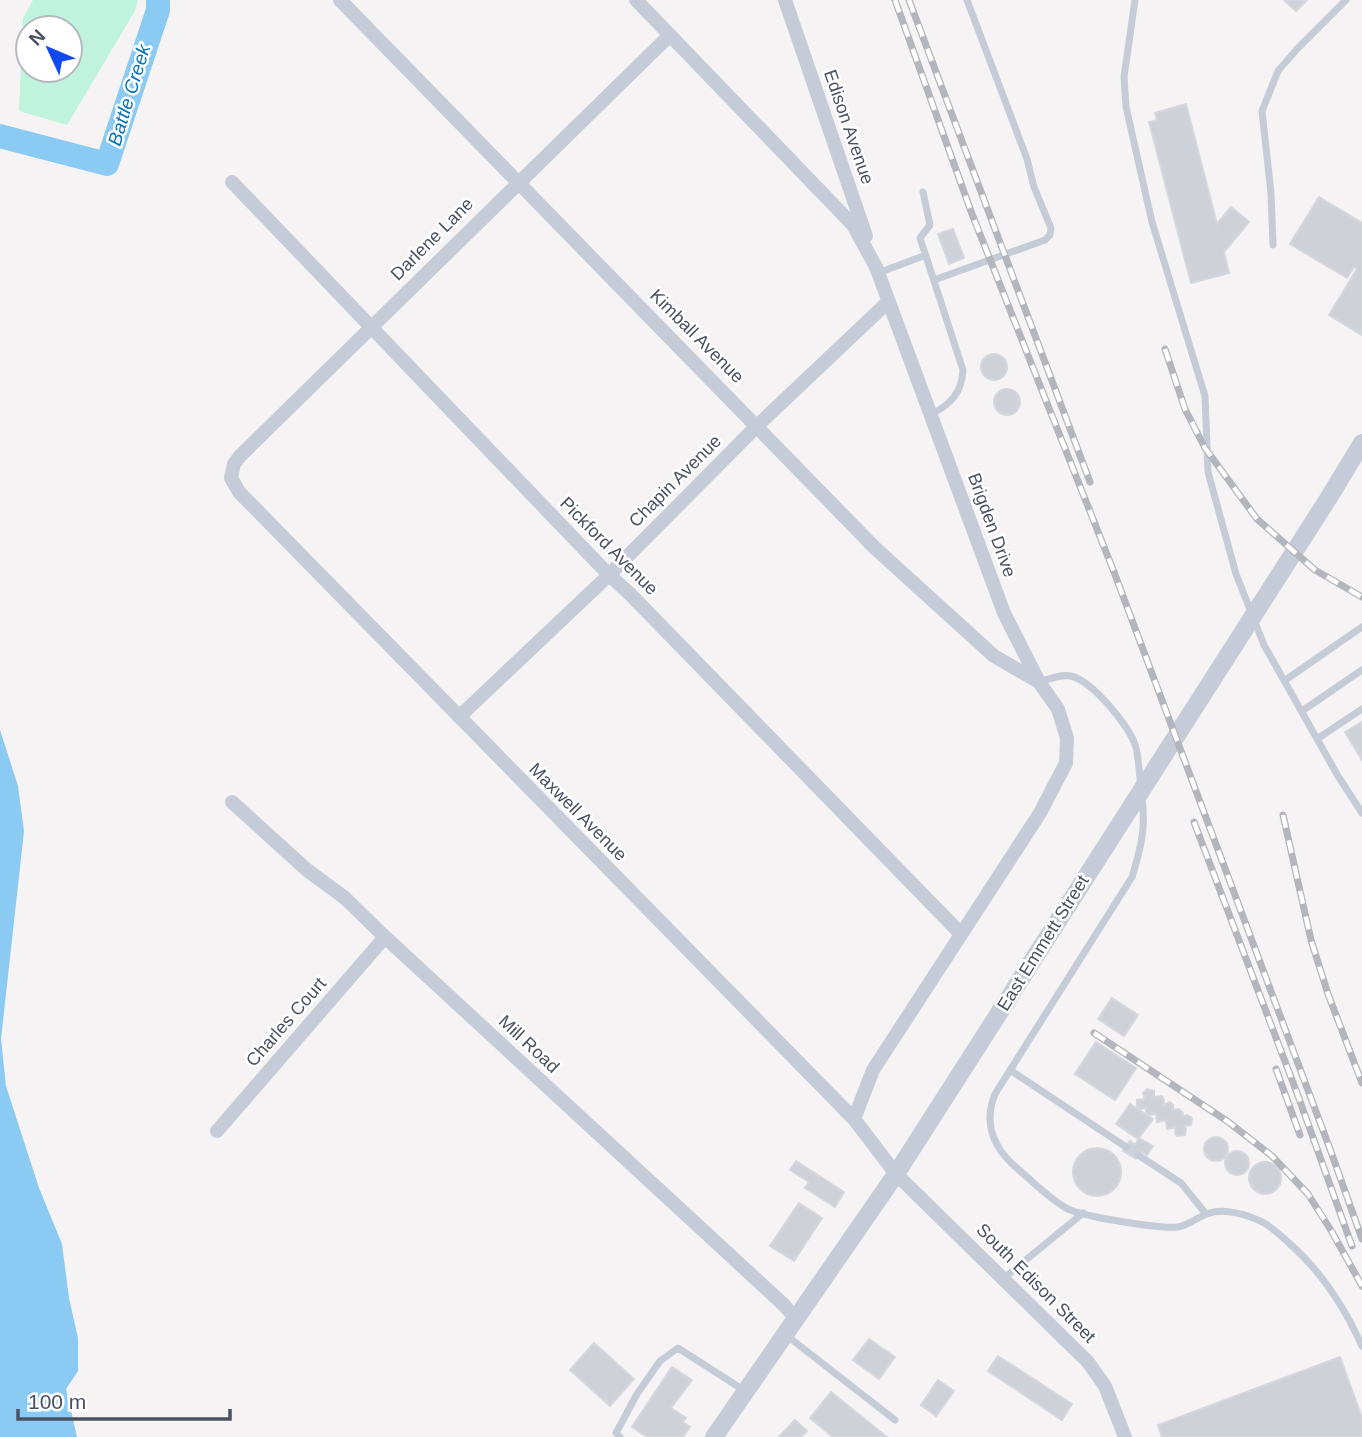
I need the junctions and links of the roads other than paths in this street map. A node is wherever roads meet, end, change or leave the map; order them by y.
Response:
1 (340, 0) edge
2 (636, 0) edge
3 (785, 0) edge
4 (967, 0) edge
5 (1135, 0) edge
6 (1346, 0) edge
7 (670, 35) junction
8 (518, 181) junction
9 (232, 182) dead end
10 (923, 192) dead end
11 (1273, 245) dead end
12 (926, 255) junction
13 (877, 270) junction
14 (934, 279) junction
15 (888, 302) junction
16 (369, 328) junction
17 (932, 414) junction
18 (758, 425) junction
19 (1362, 443) edge
20 (231, 478) joint
21 (609, 575) junction
22 (1362, 627) edge
23 (1362, 670) edge
24 (1284, 681) junction
25 (1039, 682) junction
26 (1362, 709) edge
27 (1302, 711) junction
28 (459, 717) junction
29 (1317, 738) junction
30 (232, 802) dead end
31 (1362, 813) edge
32 (961, 934) junction
33 (385, 937) junction
34 (1010, 1070) junction
35 (854, 1119) junction
36 (217, 1131) dead end
37 (1126, 1147) dead end
38 (1138, 1155) dead end
39 (896, 1174) junction
40 (1083, 1213) junction
41 (1206, 1214) junction
42 (1004, 1278) junction
43 (796, 1319) junction
44 (786, 1335) junction
45 (1362, 1346) edge
46 (745, 1392) junction
47 (895, 1420) dead end
48 (620, 1437) edge
49 (714, 1437) edge
50 (1125, 1437) edge

1 - 8 street, Kimball Avenue
2 - 7 street, Brigden Drive
3 - 13 street, Edison Avenue
4 - 14 lane
5 - 24 lane
6 - 11 lane
7 - 8 street, Darlene Lane
7 - 13 street, Brigden Drive
8 - 16 street, Darlene Lane
8 - 18 street, Kimball Avenue
9 - 16 street, Pickford Avenue
10 - 12 lane
12 - 13 lane
12 - 14 lane
13 - 15 street, Brigden Drive
14 - 17 lane
15 - 17 street, Brigden Drive
15 - 18 street, Chapin Avenue
16 - 20 street, Darlene Lane
16 - 21 street, Pickford Avenue
17 - 25 street, Brigden Drive
18 - 21 street, Chapin Avenue
18 - 25 street, Kimball Avenue
19 - 39 street, East Emmett Street
20 - 28 street, Maxwell Avenue
21 - 28 street, Chapin Avenue
21 - 32 street, Pickford Avenue
22 - 24 lane
23 - 27 lane
24 - 27 lane
25 - 32 street, Brigden Drive
25 - 34 lane
26 - 29 lane
27 - 29 lane
28 - 35 street, Maxwell Avenue
29 - 31 lane
30 - 33 street, Mill Road
32 - 35 street, Brigden Drive
33 - 36 street, Charles Court
33 - 43 street, Mill Road
34 - 37 lane
34 - 40 lane
35 - 39 street, Maxwell Avenue
38 - 41 lane
39 - 42 street, South Edison Street
39 - 43 street, East Emmett Street
40 - 41 lane
40 - 42 lane
41 - 45 lane
42 - 50 street, South Edison Street
43 - 44 street, East Emmett Street
44 - 46 street, East Emmett Street
44 - 47 lane
46 - 48 lane
46 - 49 street, East Emmett Street

